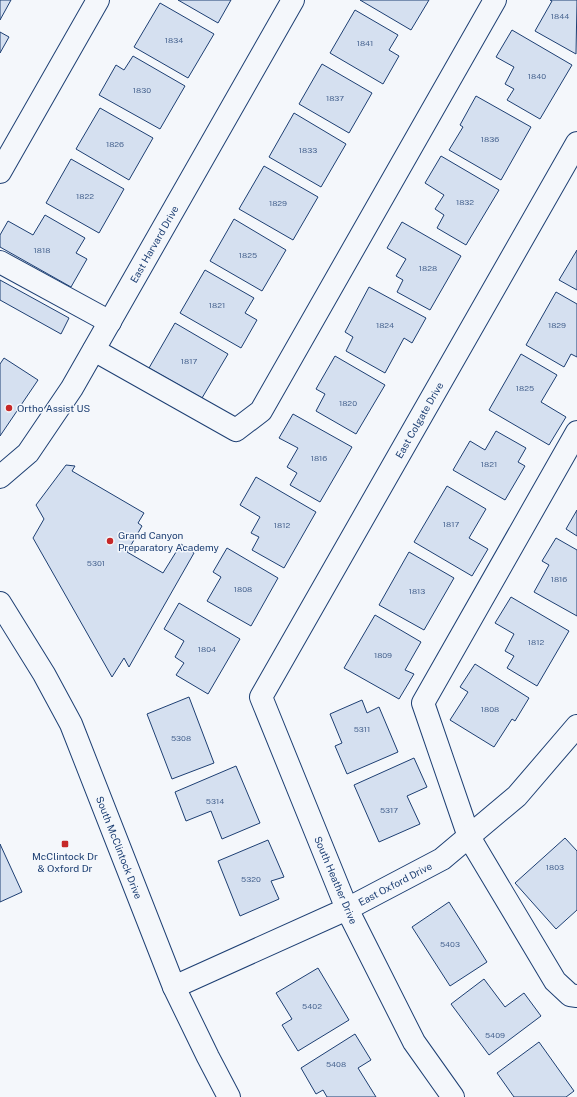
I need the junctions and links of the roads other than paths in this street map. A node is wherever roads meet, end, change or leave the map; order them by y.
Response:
1 (98, 0) edge
2 (293, 0) edge
3 (495, 0) edge
4 (577, 143) edge
5 (0, 172) edge
6 (0, 262) edge
7 (110, 322) junction
8 (94, 350) junction
9 (577, 432) edge
10 (0, 478) edge
11 (0, 602) edge
12 (261, 696) joint
13 (577, 726) edge
14 (469, 837) junction
15 (347, 909) junction
16 (174, 987) junction
17 (577, 996) edge
18 (229, 1097) edge
19 (452, 1097) edge

1 - 5 street
2 - 7 street, East Harvard Drive
3 - 8 street
4 - 12 street, East Colgate Drive
6 - 7 street
7 - 8 street, East Harvard Drive
8 - 10 street, East Harvard Drive
9 - 14 street
11 - 16 street, South McClintock Drive
12 - 15 street, South Heather Drive
13 - 14 street, East Oxford Drive
14 - 15 street, East Oxford Drive
14 - 17 street
15 - 16 street, East Oxford Drive
15 - 19 street, South Heather Drive
16 - 18 street, South McClintock Drive

